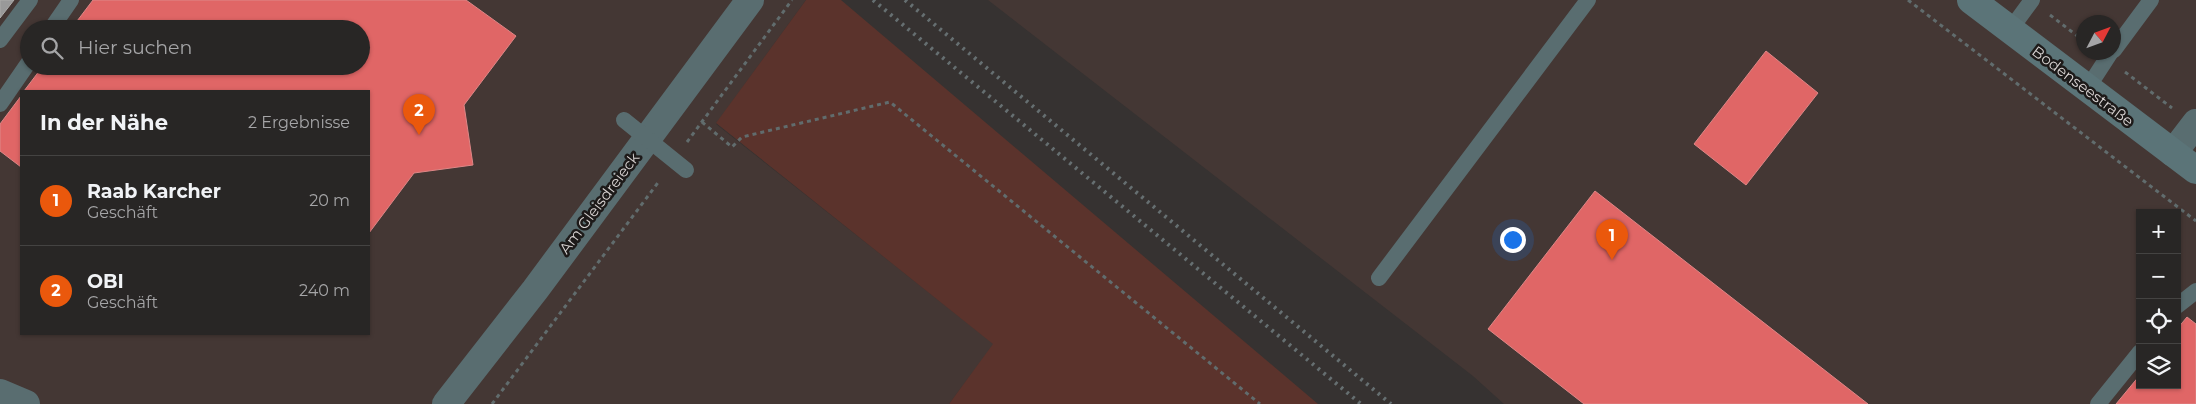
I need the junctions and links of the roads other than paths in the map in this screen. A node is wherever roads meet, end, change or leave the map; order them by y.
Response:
1 (30, 0) edge
2 (71, 0) edge
3 (750, 0) edge
4 (1588, 0) edge
5 (1971, 0) edge
6 (2151, 0) edge
7 (2032, 1) edge
8 (57, 20) edge
9 (2010, 30) junction
10 (0, 40) edge
11 (2121, 40) edge
12 (2107, 60) edge
13 (20, 75) edge
14 (2087, 89) junction
15 (0, 104) edge
16 (624, 120) dead end
17 (2195, 124) edge
18 (2173, 153) junction
19 (686, 170) dead end
20 (2196, 170) edge
21 (1379, 278) dead end
22 (2196, 291) edge
23 (2181, 303) edge
24 (2136, 357) edge
25 (0, 393) edge
26 (26, 404) edge
27 (446, 404) edge
28 (2098, 404) edge

1 - 10 lane
2 - 8 lane
3 - 27 street, Am Gleisdreieck
4 - 21 lane
5 - 9 main road, Bodenseestraße
6 - 11 lane
7 - 9 lane
9 - 14 main road, Bodenseestraße
12 - 14 lane
13 - 15 lane
14 - 18 main road, Bodenseestraße
16 - 19 lane, bridge
17 - 18 street
18 - 20 main road, Bodenseestraße
22 - 23 lane
24 - 28 lane
25 - 26 street

